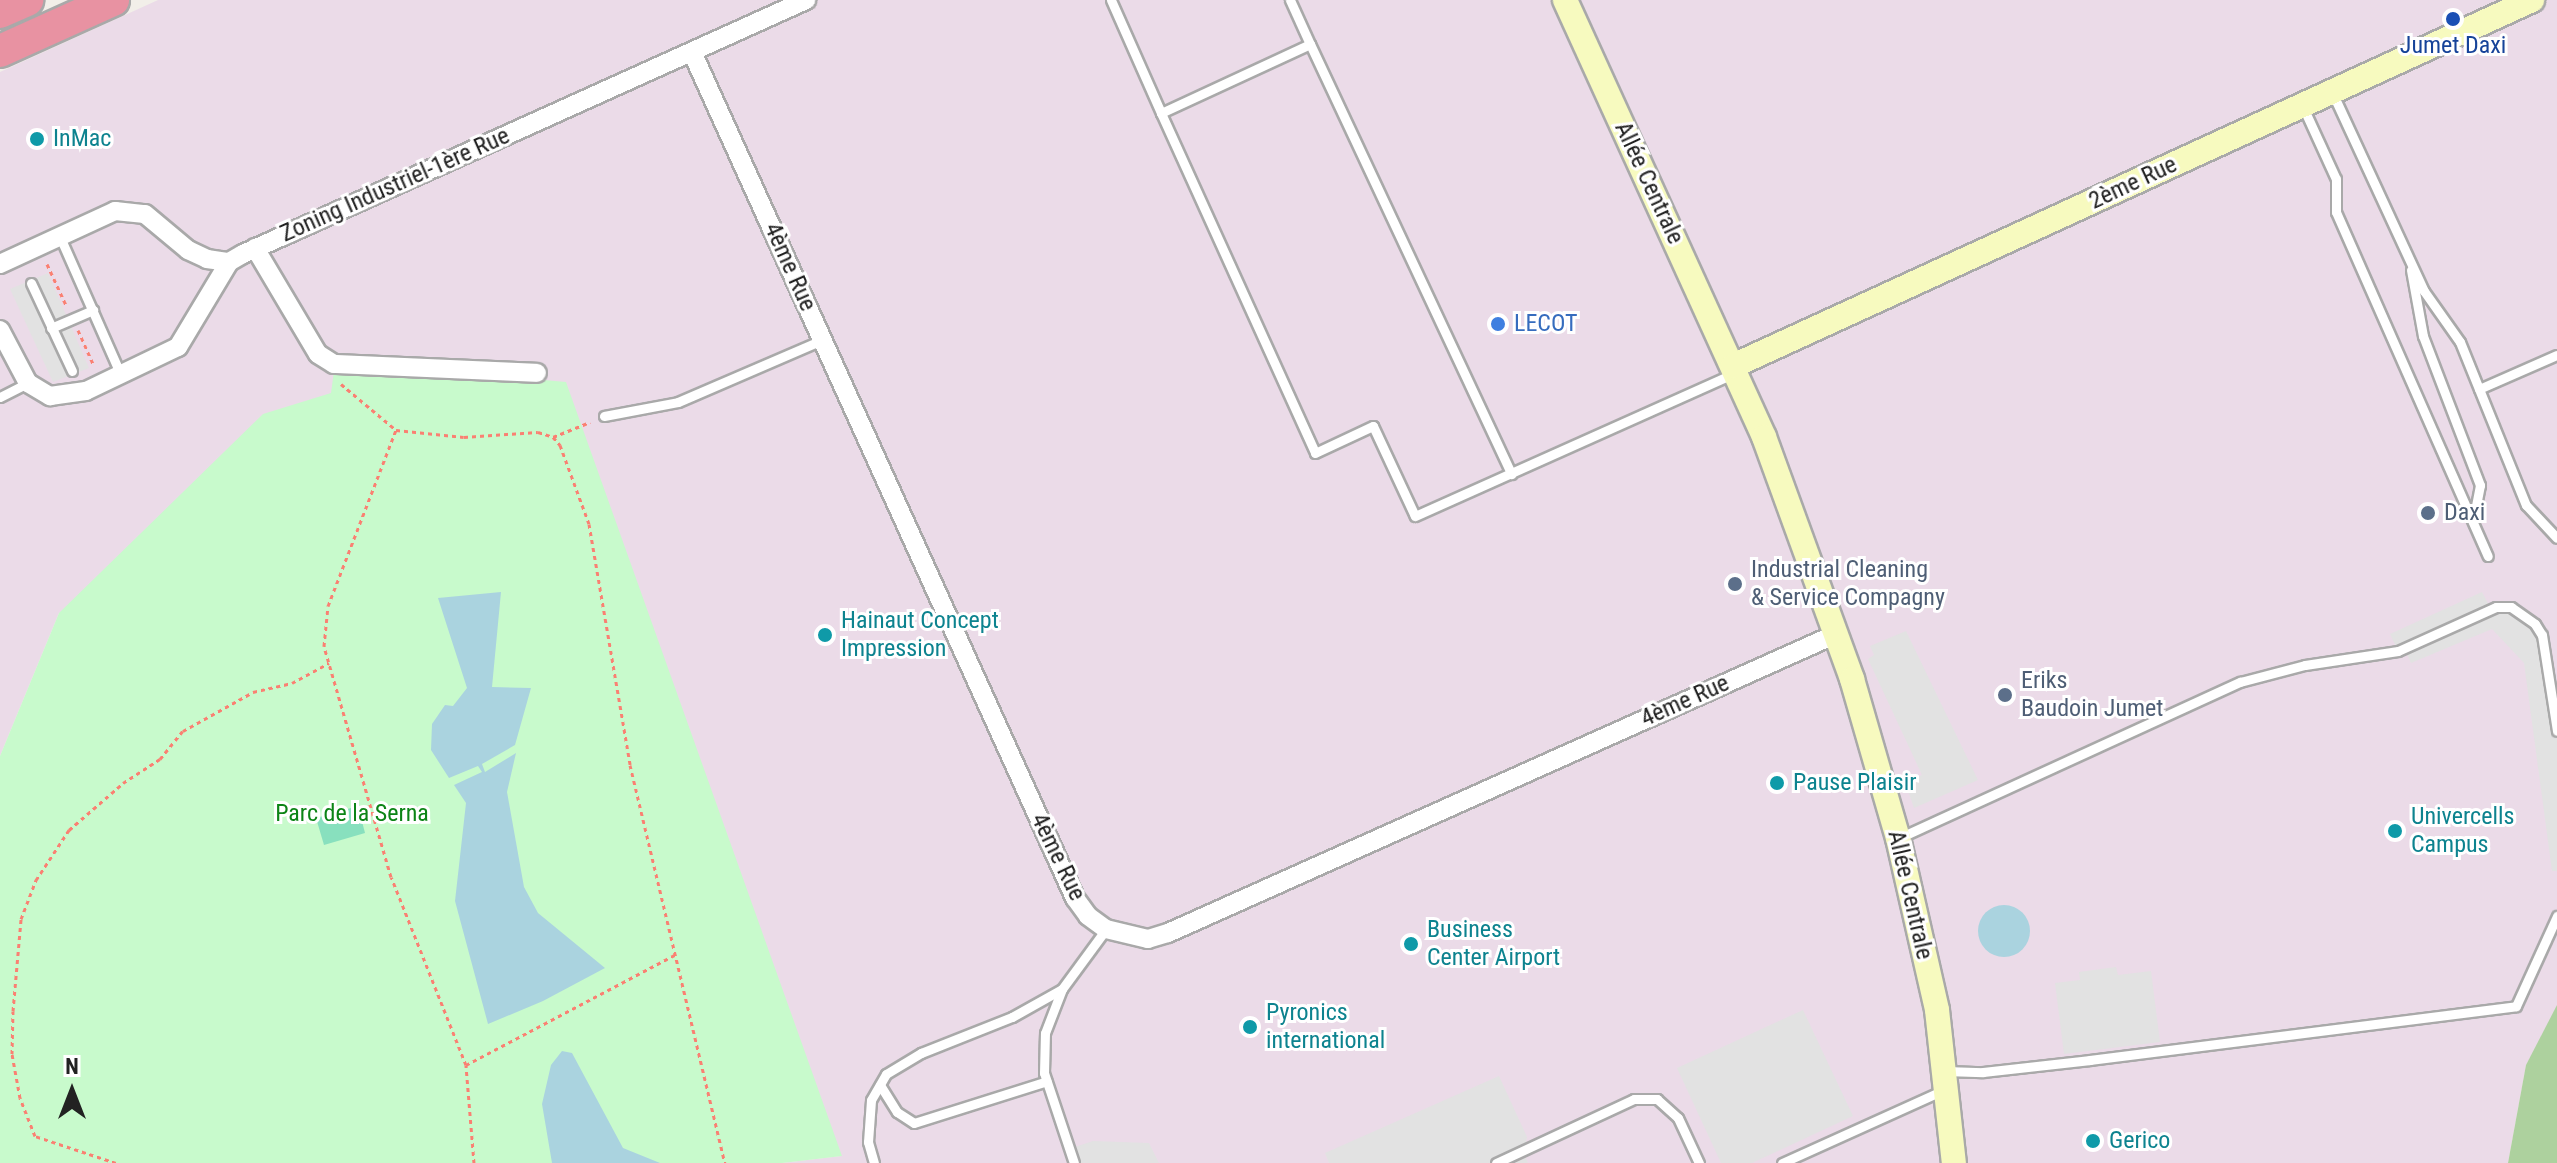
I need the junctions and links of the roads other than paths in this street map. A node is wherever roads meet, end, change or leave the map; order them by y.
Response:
1 (27, 0) edge
2 (113, 0) edge
3 (806, 0) edge
4 (1111, 0) edge
5 (1290, 0) edge
6 (1565, 0) edge
7 (2532, 0) edge
8 (0, 12) edge
9 (1310, 44) junction
10 (0, 51) edge
11 (692, 52) junction
12 (2332, 92) junction
13 (2302, 106) junction
14 (1161, 113) junction
15 (60, 237) junction
16 (255, 248) junction
17 (2408, 255) junction
18 (229, 262) junction
19 (0, 264) edge
20 (31, 283) dead end
21 (93, 310) junction
22 (51, 328) junction
23 (0, 330) edge
24 (822, 340) junction
25 (2557, 355) edge
26 (1735, 369) junction
27 (72, 371) dead end
28 (537, 373) dead end
29 (121, 375) junction
30 (28, 383) junction
31 (2479, 389) junction
32 (0, 397) edge
33 (604, 416) road end
34 (1511, 474) junction
35 (2473, 521) junction
36 (2557, 538) edge
37 (2488, 556) dead end
38 (1836, 634) junction
39 (2557, 731) edge
40 (1898, 838) junction
41 (2557, 916) edge
42 (1106, 929) junction
43 (1062, 989) junction
44 (1946, 1080) junction
45 (1047, 1081) junction
46 (880, 1085) junction
47 (874, 1163) edge
48 (1074, 1163) edge
49 (1496, 1163) edge
50 (1699, 1163) edge
51 (1782, 1163) edge
52 (1954, 1163) edge

1 - 8 highway
2 - 10 highway
3 - 11 street, Zoning Industriel-1ère Rue
4 - 14 lane
5 - 9 lane
6 - 26 street, Allée Centrale
7 - 12 street, 2ème Rue
9 - 14 lane
9 - 34 lane
11 - 16 street, Zoning Industriel-1ère Rue
11 - 24 street, 4ème Rue
12 - 13 street, 2ème Rue
12 - 17 lane
13 - 26 street, 2ème Rue
13 - 35 lane
14 - 34 lane
15 - 18 street
15 - 19 street
15 - 21 lane
16 - 18 street
16 - 28 street, Zoning Industriel-1ère Rue
17 - 31 lane
17 - 35 lane
18 - 29 street
20 - 22 lane
21 - 22 lane
21 - 29 lane
22 - 27 lane
23 - 30 street
24 - 33 lane
24 - 42 street, 4ème Rue
25 - 31 lane
26 - 34 lane
26 - 38 street, Allée Centrale
29 - 30 street
30 - 32 lane
31 - 36 lane
35 - 37 lane
38 - 40 street, Allée Centrale
38 - 42 street, 4ème Rue
39 - 40 lane
40 - 44 street, Allée Centrale
41 - 44 lane
42 - 43 lane
43 - 45 lane
43 - 46 lane
44 - 51 lane
44 - 52 street, Allée Centrale
45 - 46 lane
45 - 48 lane
46 - 47 lane
49 - 50 lane

